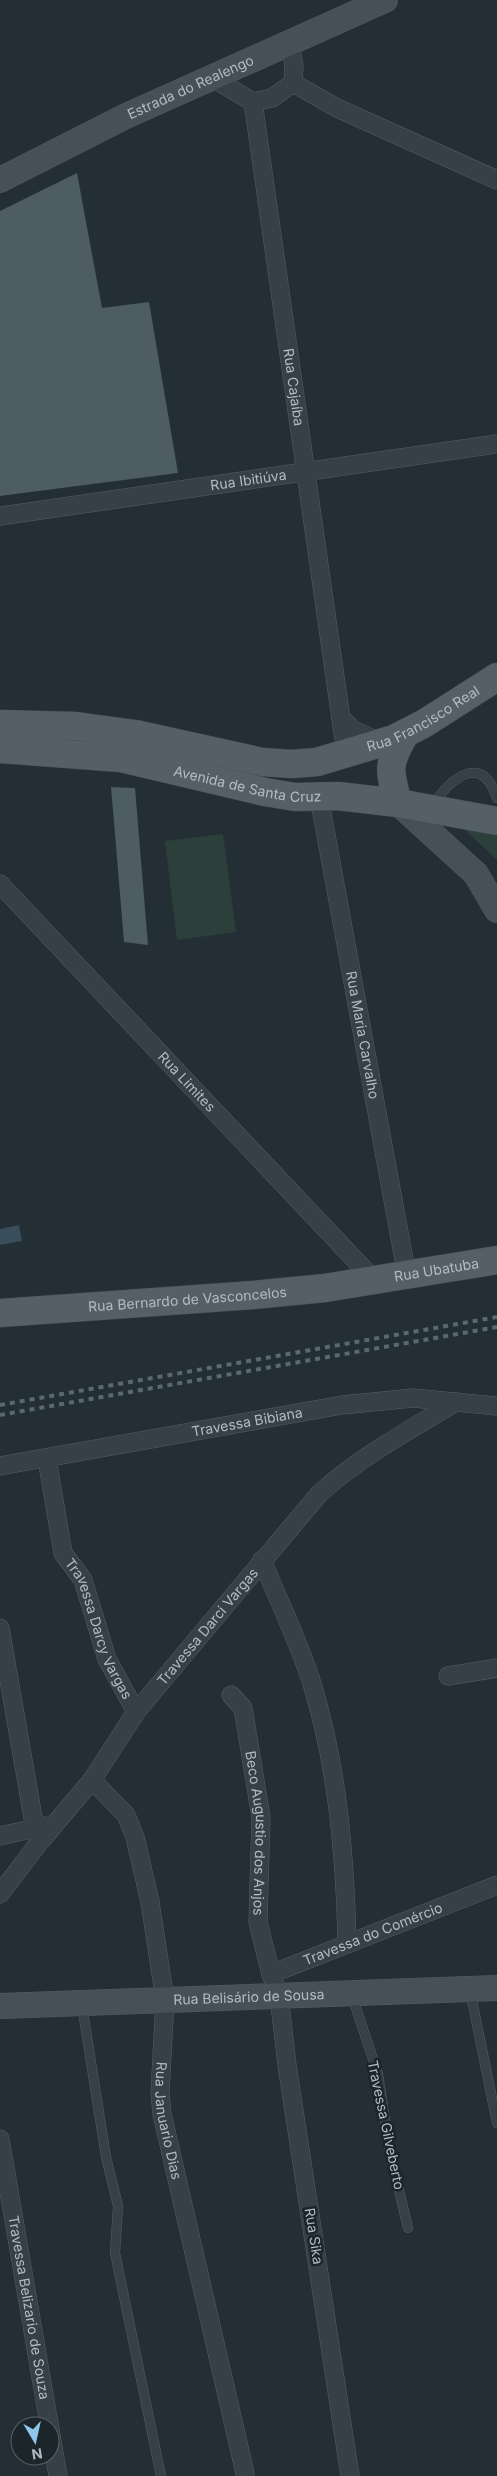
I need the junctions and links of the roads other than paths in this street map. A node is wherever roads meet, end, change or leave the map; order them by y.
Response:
1 (385, 0) edge
2 (290, 42) junction
3 (213, 78) junction
4 (293, 83) junction
5 (253, 102) junction
6 (0, 180) edge
7 (497, 180) edge
8 (497, 444) edge
9 (305, 472) junction
10 (0, 516) edge
11 (493, 683) edge
12 (341, 718) junction
13 (0, 724) edge
14 (393, 739) junction
15 (0, 750) edge
16 (346, 754) junction
17 (319, 796) junction
18 (497, 798) edge
19 (398, 803) junction
20 (431, 808) junction
21 (497, 821) edge
22 (0, 884) edge
23 (497, 910) edge
24 (497, 1260) edge
25 (406, 1276) junction
26 (375, 1281) junction
27 (0, 1313) edge
28 (456, 1402) junction
29 (497, 1406) edge
30 (47, 1459) junction
31 (0, 1466) edge
32 (262, 1560) junction
33 (0, 1628) edge
34 (497, 1668) edge
35 (448, 1676) dead end
36 (231, 1695) dead end
37 (136, 1712) junction
38 (92, 1780) junction
39 (56, 1824) junction
40 (35, 1829) junction
41 (0, 1836) edge
42 (497, 1885) edge
43 (0, 1894) edge
44 (347, 1943) junction
45 (275, 1985) junction
46 (497, 1988) edge
47 (470, 1990) junction
48 (352, 1994) junction
49 (165, 2000) junction
50 (82, 2003) junction
51 (0, 2006) edge
52 (497, 2123) edge
53 (0, 2139) edge
54 (408, 2228) dead end
55 (245, 2472) dead end
56 (58, 2476) edge
57 (161, 2476) edge
58 (350, 2476) edge

1 - 2 street, Estrada do Realengo
2 - 3 street, Estrada do Realengo
2 - 4 street
3 - 5 street
3 - 6 street, Estrada do Realengo
4 - 5 street
4 - 7 street
5 - 9 street, Rua Cajaíba
8 - 9 street, Rua Ibitiúva
9 - 10 street, Rua Ibitiúva
9 - 12 street, Rua Cajaíba
11 - 14 main road, Rua Francisco Real
12 - 14 street
12 - 16 street, Rua Cajaíba
13 - 16 main road, Avenida de Santa Cruz
14 - 16 main road, Rua Francisco Real
14 - 19 main road
15 - 17 main road, Avenida de Santa Cruz
17 - 19 main road, Avenida de Santa Cruz
17 - 25 street, Rua Maria Carvalho
18 - 20 lane
19 - 20 main road, Avenida de Santa Cruz
19 - 23 street
20 - 21 main road, Avenida de Santa Cruz
22 - 26 street, Rua Limites
24 - 25 main road, Rua Ubatuba
25 - 26 main road, Rua Ubatuba
26 - 27 main road, Rua Bernardo de Vasconcelos
28 - 29 street, Travessa Bibiana
28 - 30 street, Travessa Bibiana
28 - 32 street, Travessa Darci Vargas
30 - 31 street, Travessa Bibiana
30 - 37 street, Travessa Darcy Vargas
32 - 37 street, Travessa Darci Vargas
32 - 44 street
33 - 40 street
34 - 35 street
36 - 45 street, Beco Augustio dos Anjos
37 - 38 street, Travessa Darci Vargas
38 - 39 street, Travessa Darci Vargas
38 - 49 street, Rua Januario Dias
39 - 40 street
39 - 43 street, Travessa Darci Vargas
40 - 41 street
42 - 44 street, Travessa do Comércio
44 - 45 street, Travessa do Comércio
45 - 48 street, Rua Belisário de Sousa
45 - 49 street, Rua Belisário de Sousa
45 - 58 street, Rua Sika
46 - 47 street, Rua Belisário de Sousa
47 - 48 street, Rua Belisário de Sousa
47 - 52 lane
48 - 54 lane, Travessa Gilveberto
49 - 50 street, Rua Belisário de Sousa
49 - 55 street, Rua Januario Dias
50 - 51 street, Rua Belisário de Sousa
50 - 57 lane
53 - 56 street, Travessa Belizario de Souza

